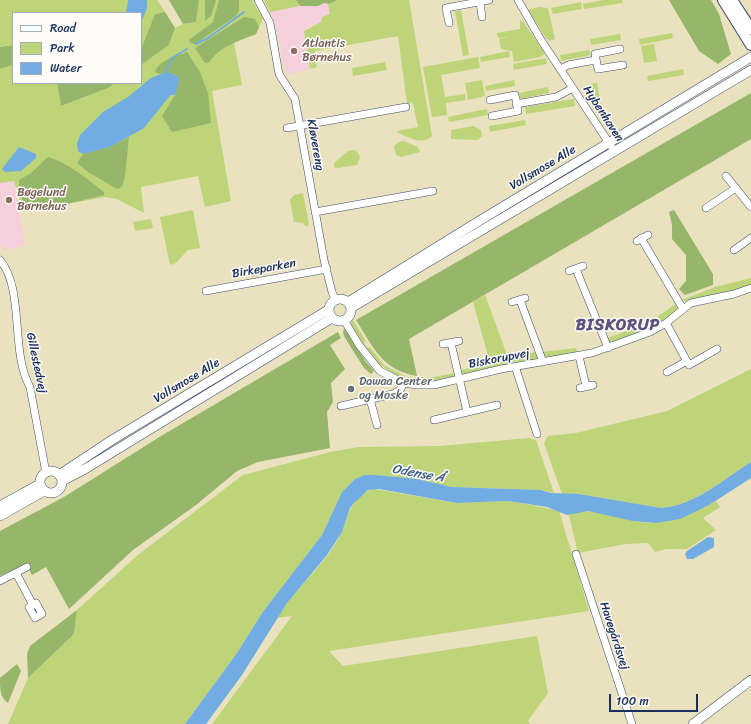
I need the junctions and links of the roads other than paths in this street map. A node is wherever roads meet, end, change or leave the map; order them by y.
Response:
1 (258, 0) edge
2 (489, 0) edge
3 (518, 0) edge
4 (723, 0) edge
5 (732, 0) edge
6 (480, 2) junction
7 (452, 3) edge
8 (482, 17) dead end
9 (449, 23) dead end
10 (751, 29) edge
11 (751, 46) edge
12 (620, 49) dead end
13 (751, 57) edge
14 (596, 60) junction
15 (623, 64) dead end
16 (561, 69) junction
17 (751, 70) edge
18 (573, 88) junction
19 (490, 100) dead end
20 (516, 104) junction
21 (406, 107) dead end
22 (492, 116) dead end
23 (300, 126) junction
24 (287, 128) dead end
25 (609, 142) junction
26 (615, 152) junction
27 (726, 176) dead end
28 (736, 188) junction
29 (433, 191) dead end
30 (751, 207) edge
31 (706, 208) dead end
32 (315, 212) junction
33 (642, 238) dead end
34 (751, 238) edge
35 (734, 250) dead end
36 (0, 260) edge
37 (327, 269) junction
38 (576, 269) dead end
39 (751, 288) edge
40 (206, 291) dead end
41 (335, 299) junction
42 (512, 302) dead end
43 (350, 305) junction
44 (683, 309) junction
45 (330, 314) junction
46 (344, 320) junction
47 (666, 323) junction
48 (443, 344) dead end
49 (608, 348) junction
50 (717, 349) dead end
51 (579, 356) junction
52 (687, 361) junction
53 (543, 362) junction
54 (515, 366) junction
55 (667, 372) dead end
56 (459, 379) junction
57 (404, 383) junction
58 (586, 386) dead end
59 (370, 399) junction
60 (497, 405) dead end
61 (341, 406) dead end
62 (467, 412) junction
63 (434, 420) dead end
64 (377, 425) dead end
65 (537, 434) dead end
66 (46, 472) junction
67 (60, 478) junction
68 (42, 488) junction
69 (0, 506) edge
70 (0, 516) edge
71 (576, 554) dead end
72 (27, 567) dead end
73 (16, 573) junction
74 (0, 581) edge
75 (33, 605) dead end
76 (751, 680) edge
77 (632, 724) edge
78 (693, 724) edge

1 - 23 street, Kløvereng
2 - 6 street
3 - 16 street, Hybenhaven
4 - 11 main road
5 - 10 main road
6 - 7 street
6 - 8 street
7 - 9 street
12 - 14 street
13 - 25 street, Vollsmose Alle
14 - 15 street, Hybenhaven
14 - 16 street
16 - 18 street, Hybenhaven
17 - 26 street, Vollsmose Alle
18 - 20 street, Hybenhaven
18 - 25 street, Hybenhaven
19 - 20 street
20 - 22 street
21 - 23 street
23 - 24 street
23 - 32 street, Kløvereng
25 - 26 street, Hybenhaven
25 - 43 street, Vollsmose Alle
26 - 43 street, Vollsmose Alle
27 - 28 street
28 - 30 street
28 - 31 street
29 - 32 street
32 - 37 street, Kløvereng
33 - 44 street
34 - 35 street
36 - 66 street, Gillestedvej
37 - 40 street, Birkeparken
37 - 41 street, Kløvereng
38 - 49 street
39 - 44 street, Biskorupvej
41 - 43 street
41 - 45 street
42 - 53 street, Biskorupvej
43 - 46 street
44 - 47 street, Biskorupvej
45 - 46 street
45 - 67 street, Vollsmose Alle
46 - 57 street, Biskorupvej
47 - 49 street, Biskorupvej
47 - 52 street
48 - 56 street, Biskorupvej
49 - 51 street, Biskorupvej
50 - 52 street
51 - 53 street, Biskorupvej
51 - 58 street
52 - 55 street
53 - 54 street, Biskorupvej
54 - 56 street, Biskorupvej
54 - 65 street
56 - 57 street, Biskorupvej
56 - 62 street, Biskorupvej
57 - 59 street
59 - 61 street
59 - 64 street
60 - 62 street
62 - 63 street
66 - 67 street
66 - 68 street
67 - 68 street
68 - 69 street
68 - 70 street
71 - 77 street, Havegårdsvej
72 - 73 street
73 - 74 street
73 - 75 street
76 - 78 street

